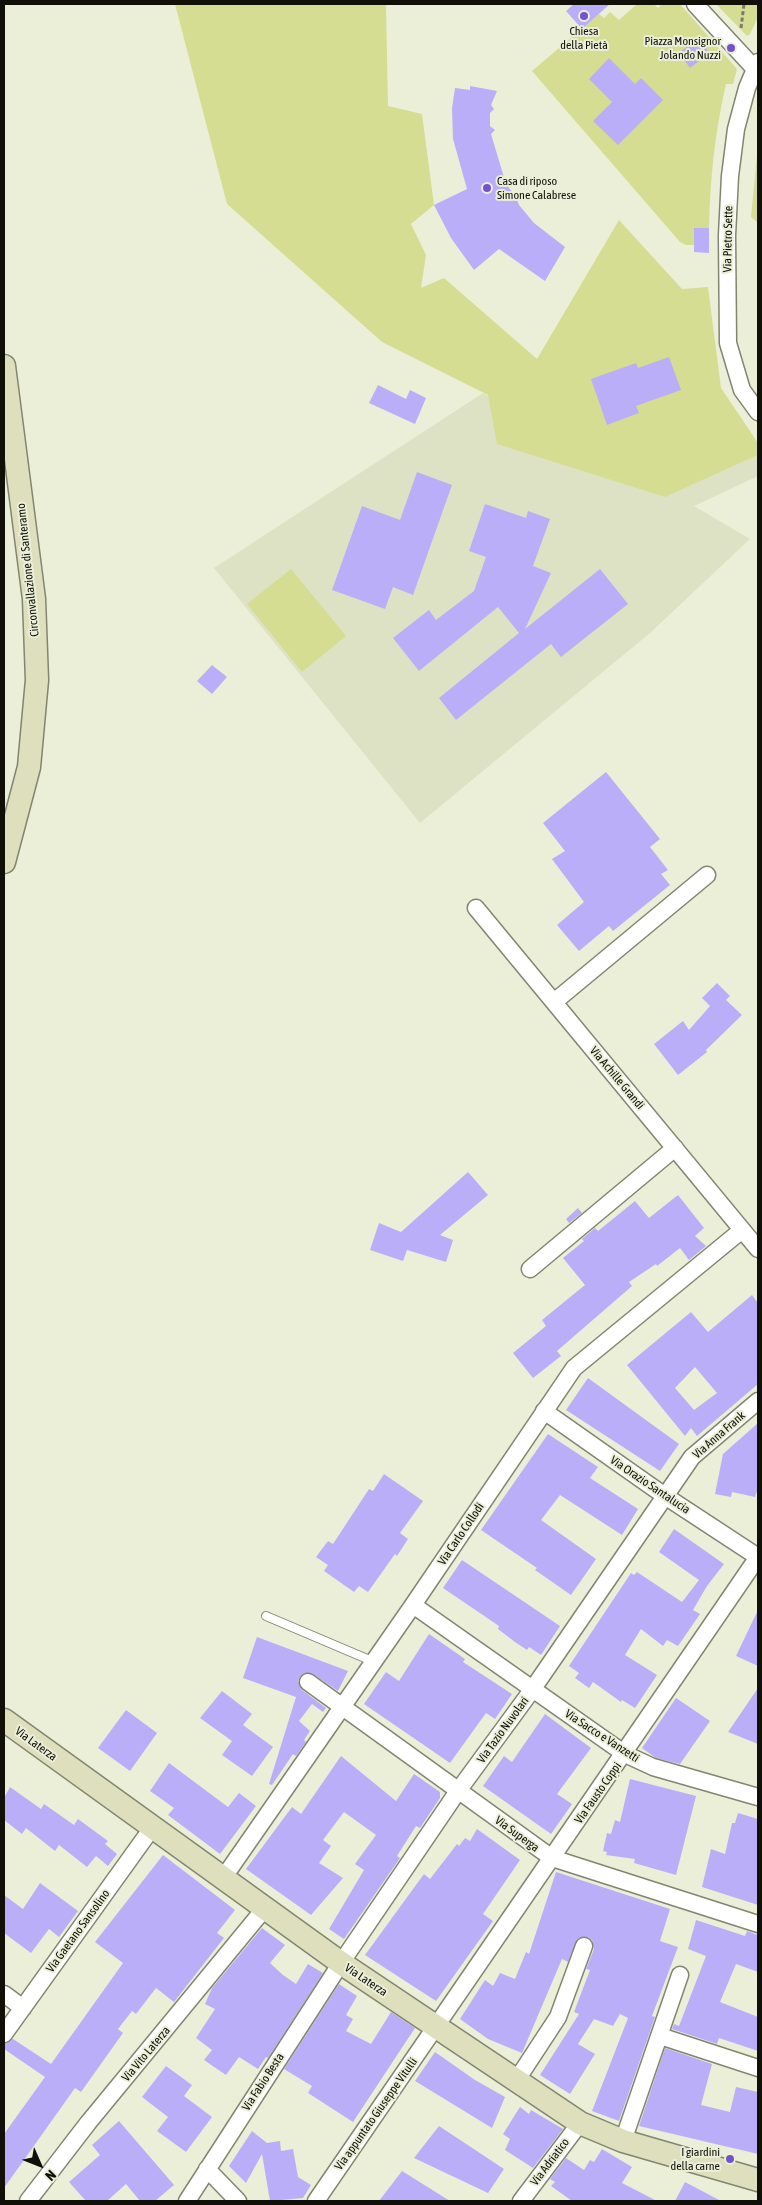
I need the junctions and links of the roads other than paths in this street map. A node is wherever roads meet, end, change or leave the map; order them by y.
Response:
1 (695, 4) edge
2 (757, 65) edge
3 (4, 366) edge
4 (758, 412) edge
5 (4, 862) edge
6 (707, 875) dead end
7 (476, 908) dead end
8 (554, 1002) junction
9 (675, 1148) junction
10 (742, 1230) junction
11 (758, 1249) edge
12 (530, 1269) dead end
13 (758, 1401) edge
14 (544, 1411) junction
15 (665, 1496) junction
16 (758, 1557) edge
17 (413, 1606) junction
18 (266, 1616) dead end
19 (372, 1661) junction
20 (308, 1682) dead end
21 (532, 1690) junction
22 (343, 1706) junction
23 (4, 1720) edge
24 (625, 1754) junction
25 (458, 1791) junction
26 (758, 1797) edge
27 (152, 1828) junction
28 (552, 1858) junction
29 (224, 1877) junction
30 (265, 1908) junction
31 (758, 1924) edge
32 (584, 1946) dead end
33 (341, 1963) junction
34 (680, 1976) dead end
35 (4, 1994) edge
36 (23, 2008) junction
37 (436, 2027) junction
38 (4, 2034) edge
39 (660, 2036) junction
40 (758, 2068) edge
41 (516, 2081) junction
42 (580, 2123) junction
43 (623, 2141) junction
44 (207, 2169) junction
45 (758, 2180) edge
46 (319, 2200) edge
47 (28, 2201) edge
48 (186, 2201) edge
49 (238, 2201) edge
50 (521, 2201) edge

1 - 2 street
2 - 4 street, Via Pietro Sette
3 - 5 street, Circonvallazione di Santeramo
6 - 8 street
7 - 8 street, Via Achille Grandi
8 - 9 street, Via Achille Grandi
9 - 10 street, Via Achille Grandi
9 - 12 street
10 - 11 street, Via Achille Grandi
10 - 14 street, Via Carlo Collodi
13 - 15 street, Via Anna Frank
14 - 15 street, Via Orazio Santalucia
14 - 17 street, Via Carlo Collodi
15 - 16 street, Via Orazio Santalucia
15 - 21 street, Via Tazio Nuvolari
16 - 24 street, Via Fausto Coppi
17 - 19 street, Via Carlo Collodi
17 - 21 street, Via Sacco e Vanzetti
18 - 19 lane
19 - 22 street, Via Carlo Collodi
20 - 22 street, Via Superga
21 - 24 street, Via Sacco e Vanzetti
21 - 25 street, Via Tazio Nuvolari
22 - 25 street, Via Superga
22 - 29 street, Via Carlo Collodi
23 - 27 street, Via Laterza
24 - 26 street, Via Sacco e Vanzetti
24 - 28 street, Via Fausto Coppi
25 - 28 street, Via Superga
25 - 33 street, Via Tazio Nuvolari
27 - 29 street, Via Laterza
27 - 36 street, Via Gaetano Sansolino
28 - 31 street, Via Superga
28 - 37 street, Via Fausto Coppi
29 - 30 street, Via Laterza
30 - 33 street, Via Laterza
30 - 47 street, Via Vito Laterza
32 - 41 street
33 - 37 street, Via Laterza
33 - 44 street, Via Fabio Besta
34 - 39 street
35 - 36 street
36 - 38 street, Via Gaetano Sansolino
37 - 41 street, Via Laterza
37 - 46 street, Via appuntato Giuseppe Vitulli
39 - 40 street
39 - 43 street
41 - 42 street, Via Laterza
42 - 43 street, Via Laterza
42 - 50 street, Via Adriatico
43 - 45 street, Via Laterza
44 - 48 street, Via Fabio Besta
44 - 49 street

